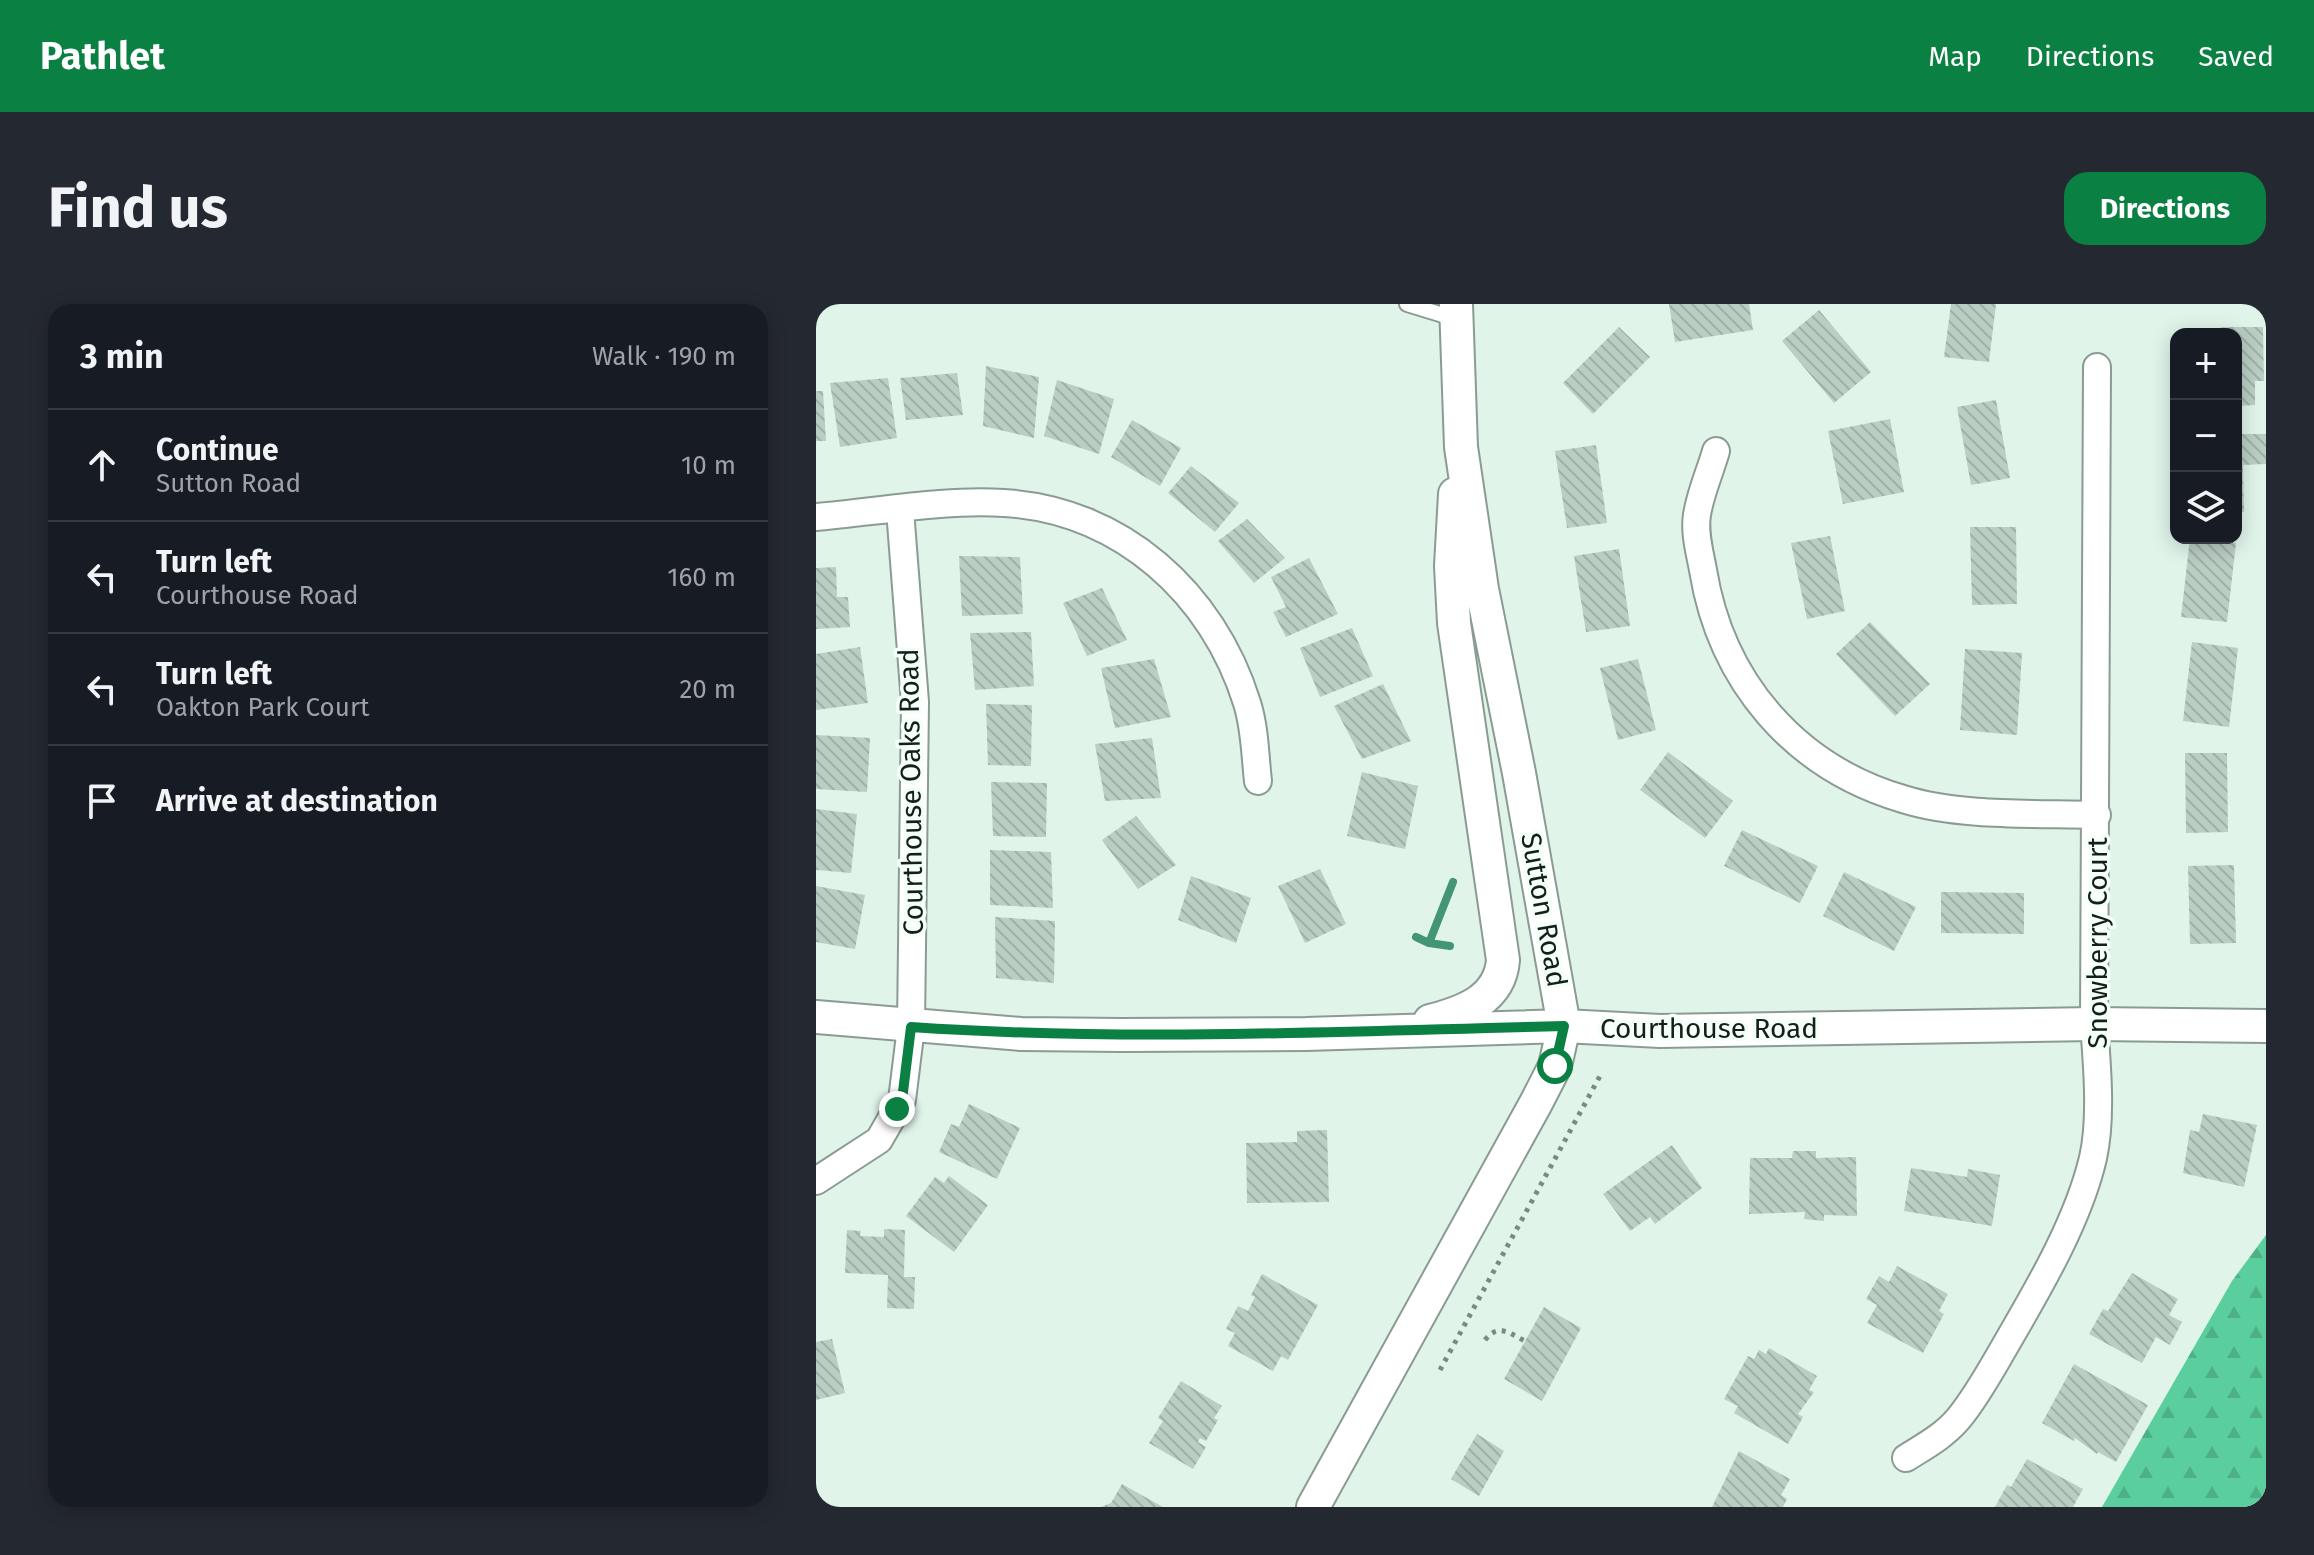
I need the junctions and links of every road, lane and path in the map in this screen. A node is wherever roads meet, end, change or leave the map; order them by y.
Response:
1 (1407, 304) edge
2 (1456, 312) edge
3 (2097, 367) dead end
4 (1461, 447) junction
5 (1716, 451) dead end
6 (900, 510) junction
7 (816, 517) edge
8 (1258, 781) dead end
9 (2097, 815) junction
10 (816, 1017) edge
11 (2094, 1024) junction
12 (1564, 1026) junction
13 (2266, 1026) edge
14 (911, 1027) junction
15 (1389, 1031) junction
16 (1600, 1076) dead end
17 (816, 1181) edge
18 (1485, 1340) dead end
19 (1525, 1341) dead end
20 (1440, 1370) dead end
21 (1906, 1458) dead end
22 (1313, 1507) edge

1 - 2 lane
2 - 4 street, Sutton Road
3 - 9 street, Snowberry Court
4 - 12 street, Sutton Road
4 - 15 street
5 - 9 street
6 - 7 street
6 - 8 street
6 - 14 street, Courthouse Oaks Road
9 - 11 street, Snowberry Court
10 - 14 street, Courthouse Road
11 - 12 street, Courthouse Road
11 - 13 street, Courthouse Road
11 - 21 street, Snowberry Court
12 - 15 street, Courthouse Road
12 - 22 street, Sutton Road
14 - 15 street, Courthouse Road
14 - 17 street, Courthouse Oaks Road
16 - 20 path
18 - 19 path

